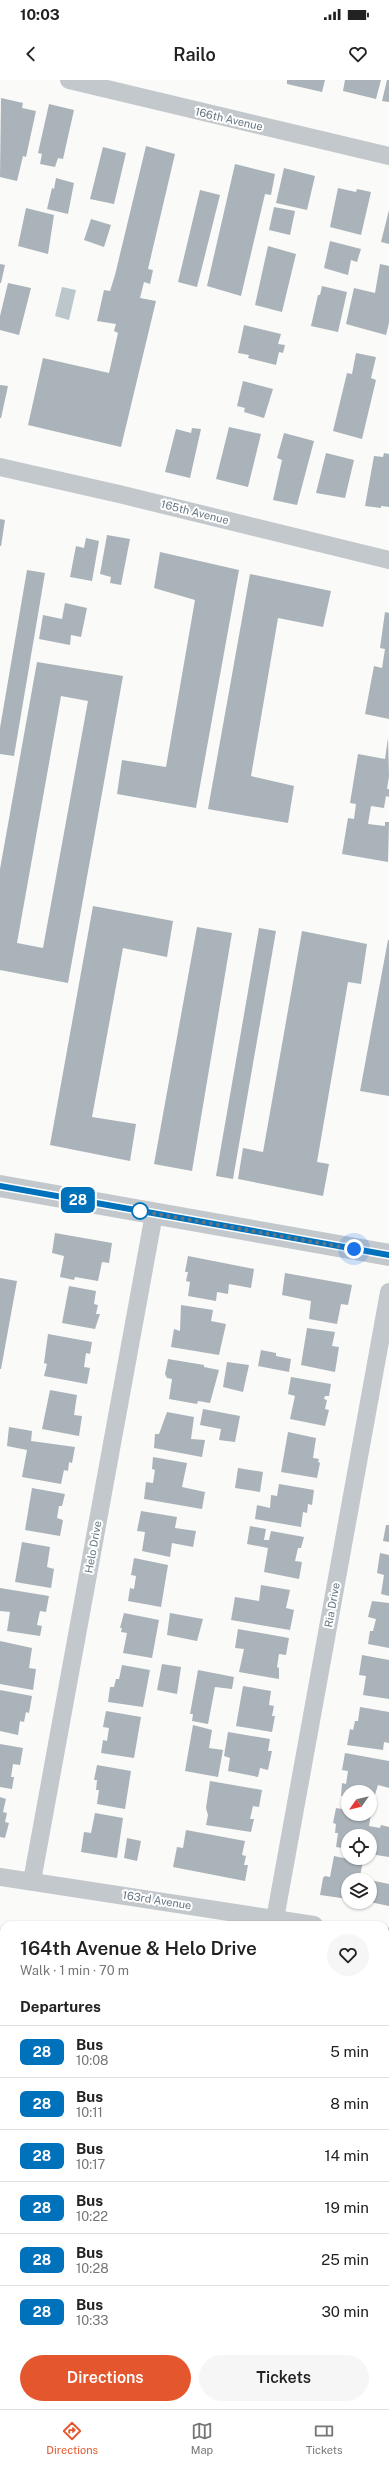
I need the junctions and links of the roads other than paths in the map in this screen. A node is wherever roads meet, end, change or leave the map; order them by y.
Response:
1 (70, 80) edge
2 (389, 156) edge
3 (0, 467) edge
4 (389, 560) edge
5 (0, 1186) edge
6 (154, 1214) junction
7 (389, 1255) edge
8 (389, 1292) edge
9 (0, 1876) edge
10 (32, 1881) junction
11 (275, 1919) junction
12 (288, 1921) edge

1 - 2 street, 166th Avenue
3 - 4 street, 165th Avenue
5 - 6 street
6 - 7 street
6 - 10 street, Helo Drive
8 - 11 street, Ria Drive
9 - 10 street, 163rd Avenue
10 - 11 street, 163rd Avenue
11 - 12 street, 163rd Avenue

